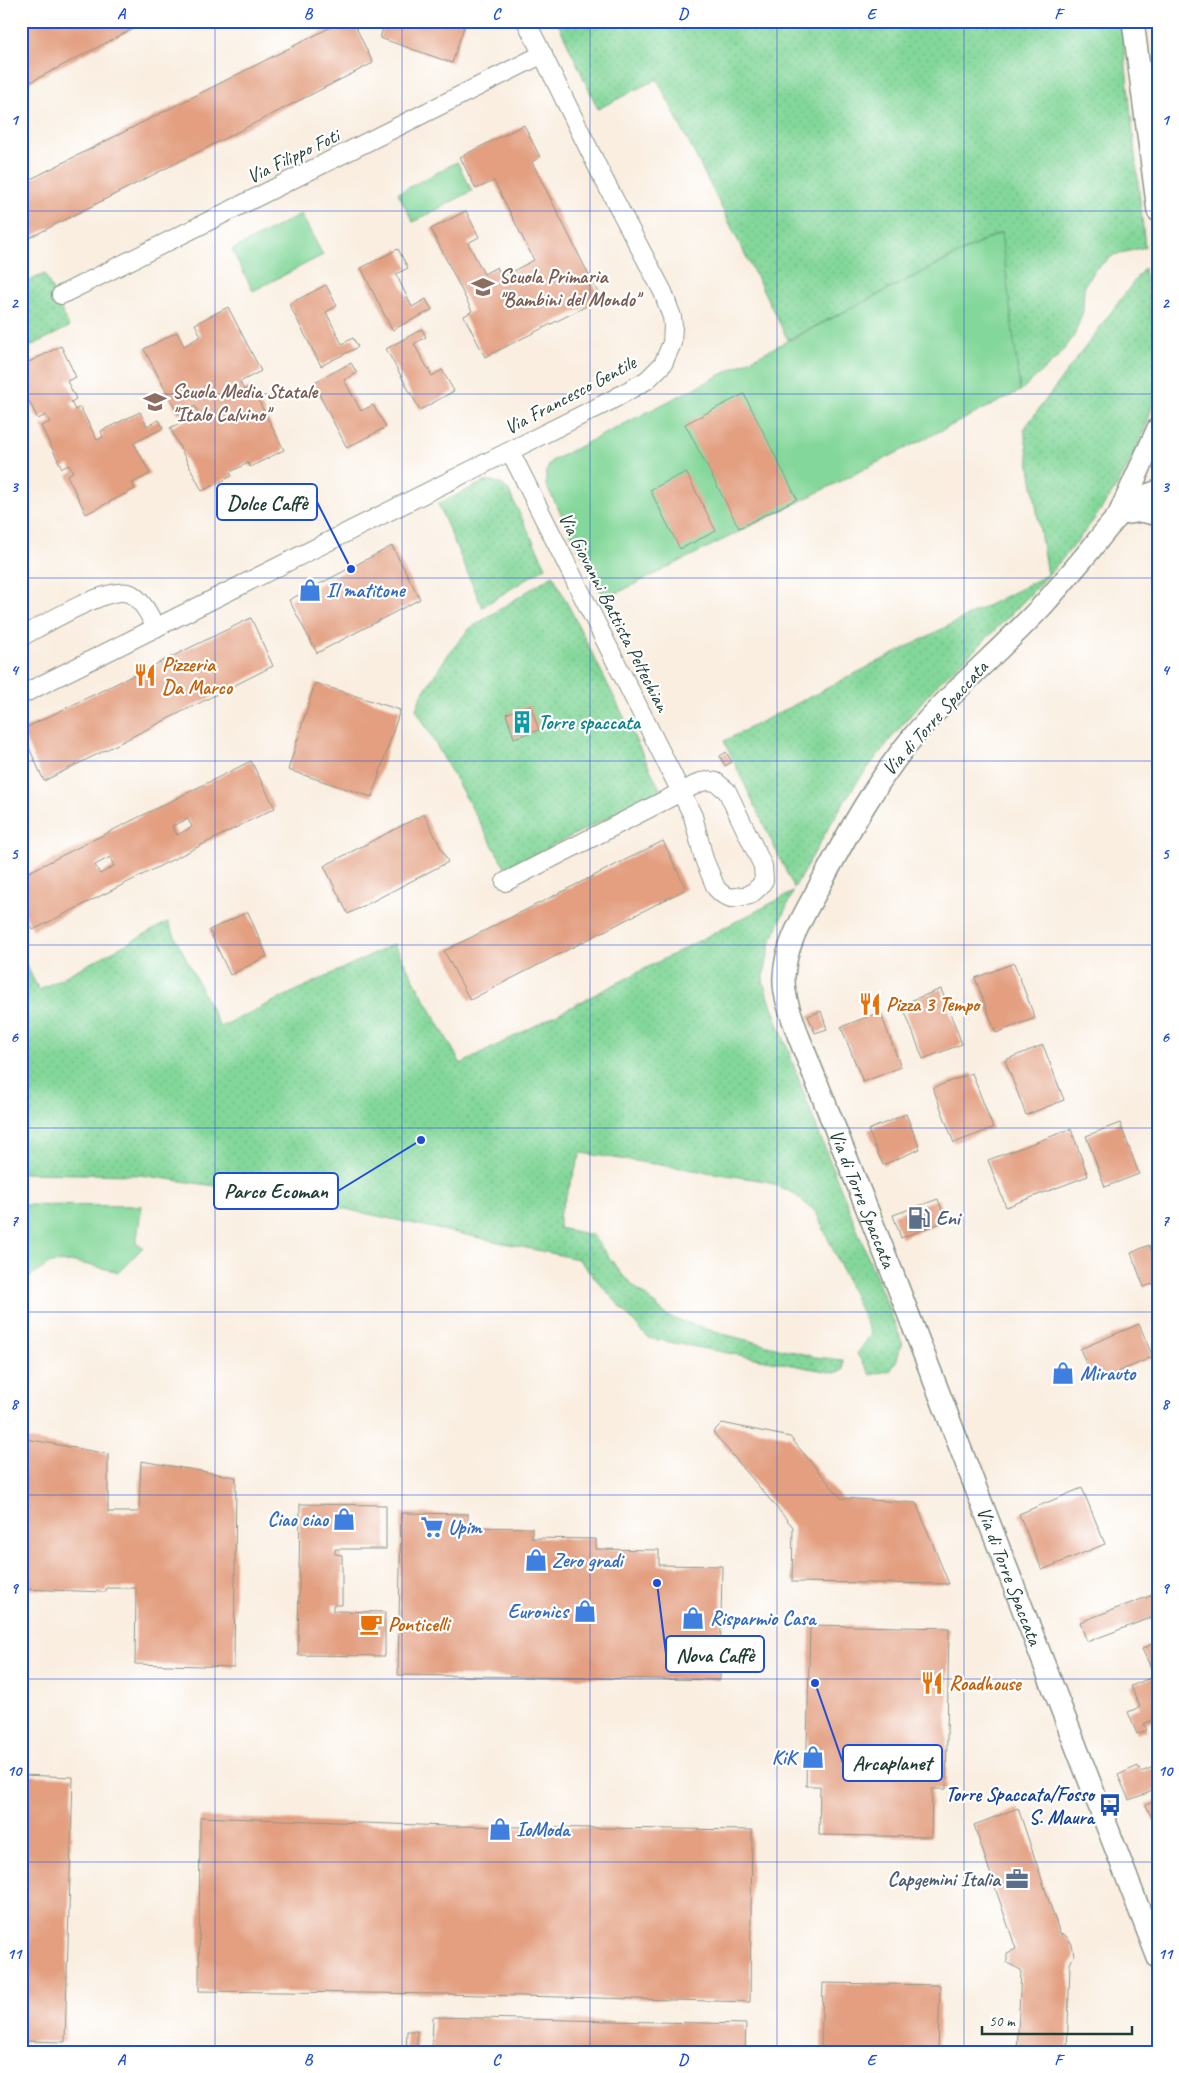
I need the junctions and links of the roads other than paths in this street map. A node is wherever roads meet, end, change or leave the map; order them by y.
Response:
1 (526, 21) edge
2 (1133, 21) edge
3 (543, 54) junction
4 (1158, 211) edge
5 (62, 295) dead end
6 (1158, 428) edge
7 (510, 451) junction
8 (1158, 477) edge
9 (1131, 486) junction
10 (1158, 491) edge
11 (1120, 514) junction
12 (1158, 515) edge
13 (156, 628) junction
14 (21, 637) edge
15 (21, 696) edge
16 (681, 792) junction
17 (505, 882) dead end
18 (1158, 1958) edge

1 - 3 street, Via Francesco Gentile
2 - 4 street
3 - 5 street, Via Filippo Foti
3 - 7 street, Via Francesco Gentile
6 - 9 street, Via di Torre Spaccata
7 - 13 street, Via Francesco Gentile
7 - 16 street, Via Giovanni Battista Peltechian
8 - 9 street
9 - 11 street, Via di Torre Spaccata
10 - 11 street, Via di Torre Spaccata
11 - 12 street
11 - 18 street, Via di Torre Spaccata
13 - 14 street
13 - 15 street, Via Francesco Gentile
16 - 16 street, Via Giovanni Battista Peltechian
16 - 17 street, Via Giovanni Battista Peltechian

